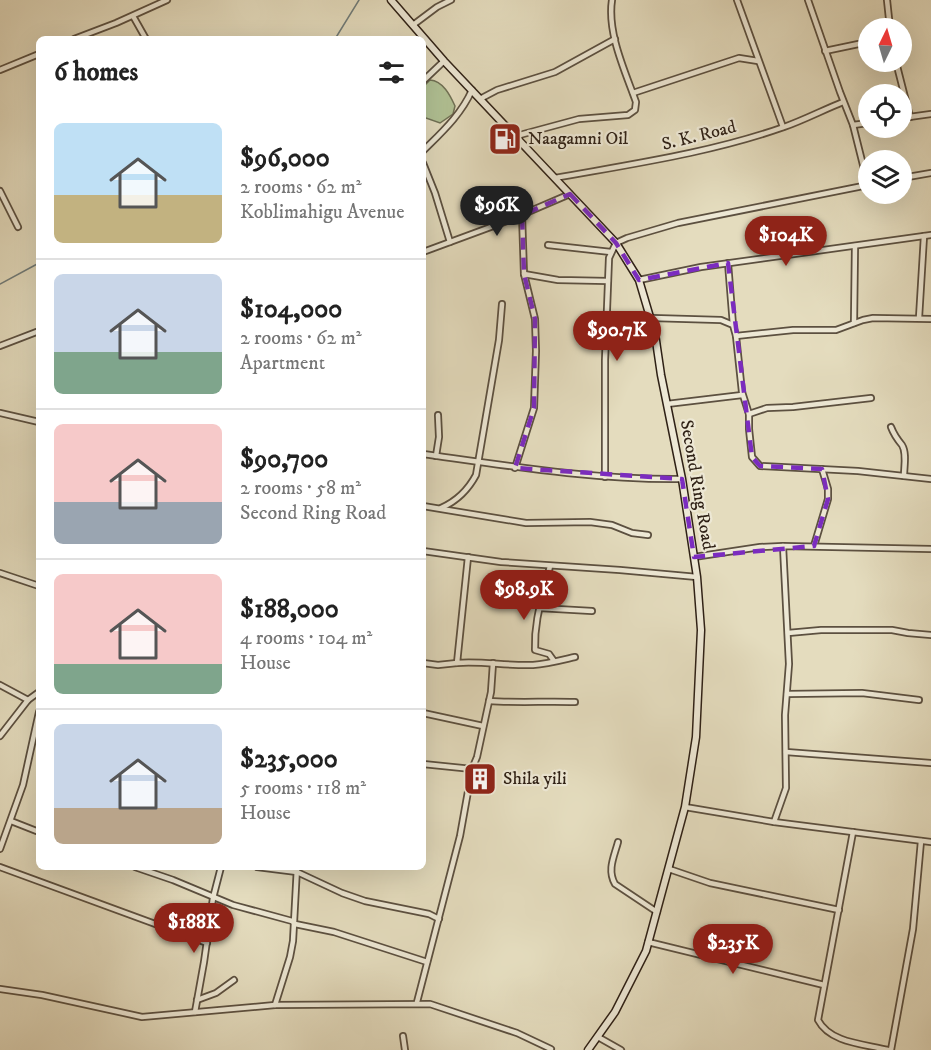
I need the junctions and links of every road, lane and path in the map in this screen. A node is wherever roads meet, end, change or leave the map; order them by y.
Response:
1 (167, 0) edge
2 (391, 0) edge
3 (451, 0) edge
4 (612, 0) edge
5 (737, 0) edge
6 (808, 0) edge
7 (887, 0) edge
8 (158, 2) edge
9 (133, 16) junction
10 (889, 18) edge
11 (413, 25) junction
12 (82, 36) edge
13 (144, 36) edge
14 (422, 36) edge
15 (615, 39) junction
16 (426, 41) edge
17 (858, 44) edge
18 (825, 51) junction
19 (36, 56) edge
20 (758, 61) junction
21 (444, 62) junction
22 (0, 70) edge
23 (426, 78) edge
24 (472, 90) junction
25 (633, 93) junction
26 (480, 99) junction
27 (843, 102) junction
28 (931, 114) edge
29 (912, 117) edge
30 (858, 124) edge
31 (853, 125) junction
32 (783, 127) junction
33 (516, 136) junction
34 (426, 148) edge
35 (859, 150) edge
36 (426, 171) edge
37 (931, 172) edge
38 (912, 176) edge
39 (555, 178) junction
40 (858, 187) edge
41 (0, 191) edge
42 (570, 194) junction
43 (522, 215) junction
44 (18, 227) dead end
45 (931, 235) edge
46 (924, 236) junction
47 (450, 242) junction
48 (616, 243) junction
49 (548, 245) dead end
50 (855, 246) junction
51 (426, 251) edge
52 (611, 252) junction
53 (728, 263) junction
54 (524, 274) junction
55 (639, 280) junction
56 (608, 281) junction
57 (502, 304) dead end
58 (651, 318) junction
59 (919, 318) junction
60 (931, 319) edge
61 (854, 322) junction
62 (733, 325) junction
63 (36, 332) edge
64 (736, 336) junction
65 (0, 346) edge
66 (742, 395) junction
67 (871, 398) dead end
68 (667, 404) junction
69 (0, 413) edge
70 (749, 414) junction
71 (438, 415) dead end
72 (36, 421) edge
73 (891, 428) dead end
74 (426, 454) edge
75 (436, 456) junction
76 (479, 463) junction
77 (515, 468) junction
78 (822, 469) junction
79 (904, 476) junction
80 (605, 477) junction
81 (682, 479) junction
82 (931, 479) edge
83 (426, 506) edge
84 (440, 508) junction
85 (648, 535) dead end
86 (783, 546) junction
87 (814, 546) junction
88 (931, 549) edge
89 (426, 551) edge
90 (468, 557) junction
91 (694, 557) junction
92 (550, 566) junction
93 (0, 573) edge
94 (697, 577) junction
95 (36, 585) edge
96 (539, 608) junction
97 (592, 611) dead end
98 (788, 633) junction
99 (931, 635) edge
100 (575, 657) dead end
101 (555, 662) junction
102 (426, 663) edge
103 (456, 663) junction
104 (493, 663) junction
105 (0, 685) edge
106 (36, 694) edge
107 (787, 694) junction
108 (28, 700) junction
109 (919, 700) dead end
110 (489, 701) junction
111 (575, 702) dead end
112 (426, 714) edge
113 (36, 726) edge
114 (483, 726) junction
115 (0, 736) edge
116 (786, 752) junction
117 (426, 764) edge
118 (931, 764) edge
119 (472, 769) junction
120 (685, 807) junction
121 (11, 821) junction
122 (774, 822) junction
123 (36, 831) edge
124 (853, 832) junction
125 (2, 839) edge
126 (921, 841) junction
127 (618, 842) dead end
128 (931, 843) edge
129 (0, 849) edge
130 (0, 867) edge
131 (669, 869) junction
132 (144, 870) edge
133 (220, 870) edge
134 (297, 870) edge
135 (213, 898) junction
136 (839, 910) junction
137 (657, 912) junction
138 (439, 919) junction
139 (295, 924) junction
140 (648, 942) junction
141 (207, 943) junction
142 (428, 962) junction
143 (234, 980) dead end
144 (824, 985) junction
145 (0, 989) edge
146 (197, 1000) junction
147 (417, 1002) junction
148 (275, 1005) junction
149 (195, 1012) junction
150 (404, 1036) dead end
151 (598, 1037) junction
152 (605, 1041) junction
153 (551, 1049) edge
154 (405, 1050) edge
155 (588, 1050) edge
156 (605, 1050) edge
157 (621, 1050) edge
158 (889, 1050) edge

1 - 8 street
2 - 11 street, Second Ring Road
3 - 11 street
4 - 15 street
5 - 20 street
6 - 18 street
7 - 10 street
8 - 9 street
9 - 12 street
9 - 13 street
11 - 14 street, Second Ring Road
15 - 25 street
15 - 26 street
16 - 21 street, Second Ring Road
17 - 18 street
18 - 27 street
19 - 22 street
20 - 25 street
20 - 32 street
21 - 23 street
21 - 24 street, Second Ring Road
24 - 26 street, Second Ring Road
24 - 34 street
25 - 33 street
26 - 33 street, Second Ring Road
27 - 31 street
27 - 32 street, S. K. Road
28 - 29 street
30 - 31 street
31 - 35 street
32 - 39 street, S. K. Road
33 - 39 street, Second Ring Road
36 - 47 street
37 - 38 street
39 - 42 street, Second Ring Road
40 - 48 street
41 - 44 street
42 - 43 street
42 - 48 street, Second Ring Road
43 - 47 street
43 - 54 street
45 - 46 street
46 - 50 street
46 - 59 street
47 - 51 street
48 - 52 street
48 - 55 street, Second Ring Road
49 - 52 street
50 - 53 street
50 - 61 street
52 - 56 street
53 - 55 street
53 - 62 street
54 - 56 street
54 - 77 street
55 - 58 street, Second Ring Road
56 - 80 street
57 - 76 street
58 - 62 street
58 - 68 street, Second Ring Road
59 - 60 street
59 - 61 street
61 - 64 street
62 - 64 street
63 - 65 street
64 - 66 street
66 - 68 street
66 - 70 street
67 - 70 street
68 - 81 street, Second Ring Road
69 - 72 street
70 - 78 street
71 - 75 street
73 - 79 street
74 - 75 street
75 - 76 street
76 - 77 street
76 - 84 street
77 - 80 street
78 - 79 street
78 - 87 street
79 - 82 street
80 - 81 street
81 - 91 street, Second Ring Road
83 - 84 street
84 - 85 street
86 - 87 street
86 - 91 street
86 - 98 street
87 - 88 street
89 - 90 street
90 - 92 street
90 - 103 street
91 - 94 street, Second Ring Road
92 - 94 street
92 - 96 street
93 - 95 street
94 - 120 street, Second Ring Road
96 - 97 street
96 - 101 street
98 - 99 street
98 - 107 street
100 - 101 street
101 - 104 street
102 - 103 street
103 - 104 street
104 - 110 street
105 - 108 street
106 - 108 street
107 - 109 street
107 - 116 street
108 - 115 street
110 - 111 street
110 - 114 street
112 - 114 street
113 - 121 street
114 - 119 street
116 - 118 street
116 - 122 street
117 - 119 street
119 - 138 street
120 - 122 street
120 - 131 street, Second Ring Road
121 - 123 street
121 - 125 street
122 - 124 street
124 - 126 street
124 - 136 street
125 - 129 street
126 - 128 street
126 - 158 street
127 - 137 street
130 - 141 street
131 - 136 street
131 - 137 street, Second Ring Road
132 - 135 street
133 - 135 street
134 - 138 street
134 - 139 street
135 - 139 street
135 - 141 street
136 - 144 street
137 - 140 street, Second Ring Road
138 - 142 street
139 - 142 street
139 - 148 street
140 - 144 street
140 - 151 street, Second Ring Road
141 - 146 street
142 - 147 street
143 - 146 street
144 - 158 street
145 - 149 street
146 - 149 street
147 - 148 street
147 - 153 street
148 - 149 street
150 - 154 street
151 - 152 street
151 - 155 street, Second Ring Road
152 - 156 street
152 - 157 street

